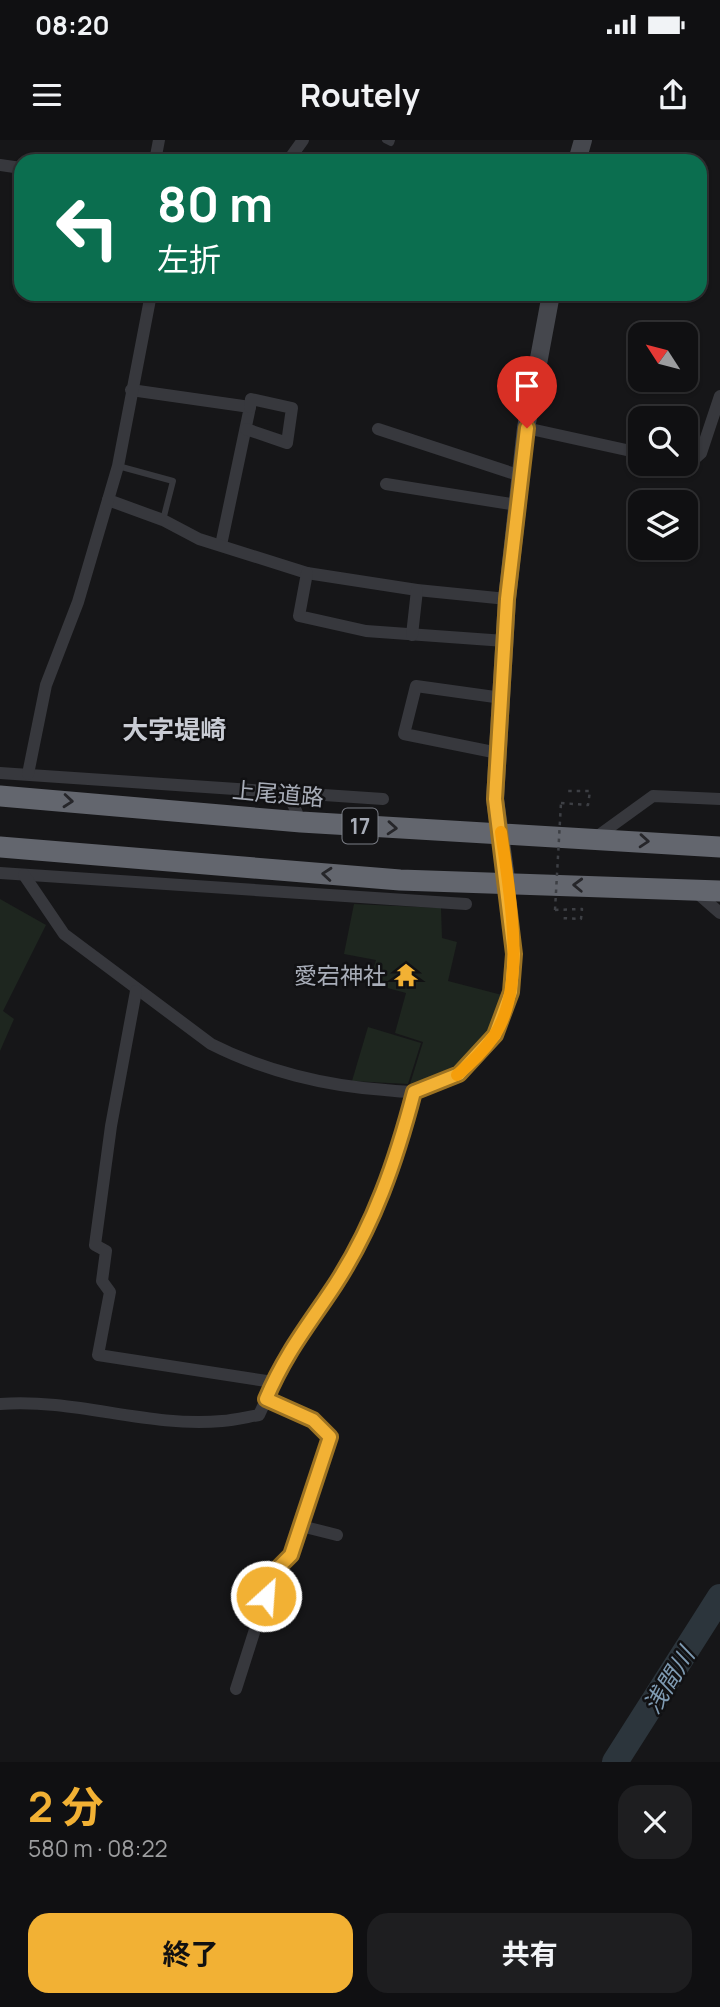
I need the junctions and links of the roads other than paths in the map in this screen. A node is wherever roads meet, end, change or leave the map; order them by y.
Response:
1 (385, 140) edge
2 (392, 140) edge
3 (149, 301) edge
4 (550, 301) edge
5 (131, 390) junction
6 (720, 396) edge
7 (250, 407) junction
8 (527, 428) junction
9 (246, 429) junction
10 (378, 429) dead end
11 (628, 450) edge
12 (698, 456) edge
13 (118, 466) junction
14 (521, 476) junction
15 (386, 484) dead end
16 (108, 500) junction
17 (517, 506) junction
18 (163, 520) junction
19 (221, 545) junction
20 (307, 573) junction
21 (417, 590) junction
22 (507, 599) junction
23 (412, 635) junction
24 (505, 641) junction
25 (502, 698) junction
26 (498, 753) junction
27 (0, 773) edge
28 (28, 775) junction
29 (287, 791) junction
30 (0, 796) edge
31 (383, 799) dead end
32 (720, 799) edge
33 (301, 822) junction
34 (501, 835) junction
35 (595, 838) junction
36 (0, 847) edge
37 (720, 847) edge
38 (0, 873) edge
39 (24, 875) junction
40 (400, 880) junction
41 (507, 886) junction
42 (720, 891) edge
43 (696, 892) junction
44 (392, 900) junction
45 (466, 904) dead end
46 (720, 913) edge
47 (136, 991) junction
48 (414, 1092) junction
49 (273, 1382) junction
50 (266, 1399) junction
51 (0, 1404) edge
52 (301, 1526) junction
53 (337, 1535) dead end
54 (236, 1689) dead end

1 - 2 lane
3 - 5 street
4 - 8 main road
5 - 7 street
5 - 13 street
6 - 12 street
7 - 9 street
7 - 9 street
8 - 11 street
8 - 14 main road
9 - 19 street
10 - 14 street
13 - 16 street
13 - 18 lane
14 - 17 main road
15 - 17 street
16 - 18 street
16 - 28 street
17 - 22 main road
18 - 19 street
19 - 20 street
20 - 21 street
20 - 23 street
21 - 22 street
21 - 23 street
22 - 24 main road
23 - 24 street
24 - 25 main road
25 - 26 main road
25 - 26 street
26 - 34 main road
27 - 28 street
28 - 29 street
29 - 31 street
29 - 33 street
30 -> 33 highway, 上尾道路 / 17
32 - 35 street
33 -> 34 highway, 上尾道路 / 17
34 - 35 highway, 上尾道路 / 17
34 - 41 main road
35 -> 37 highway, 上尾道路 / 17
40 -> 36 highway, 17
38 - 39 street
39 - 44 street
39 - 47 street
40 - 41 highway, 17
40 - 44 street
43 -> 41 highway, 17
41 - 48 street
42 - 43 highway, 17
43 - 46 street
44 - 45 street
47 - 48 street
47 - 49 street
48 - 49 street
49 - 50 street
50 - 51 street
50 - 52 street
52 - 53 street
52 - 54 street

